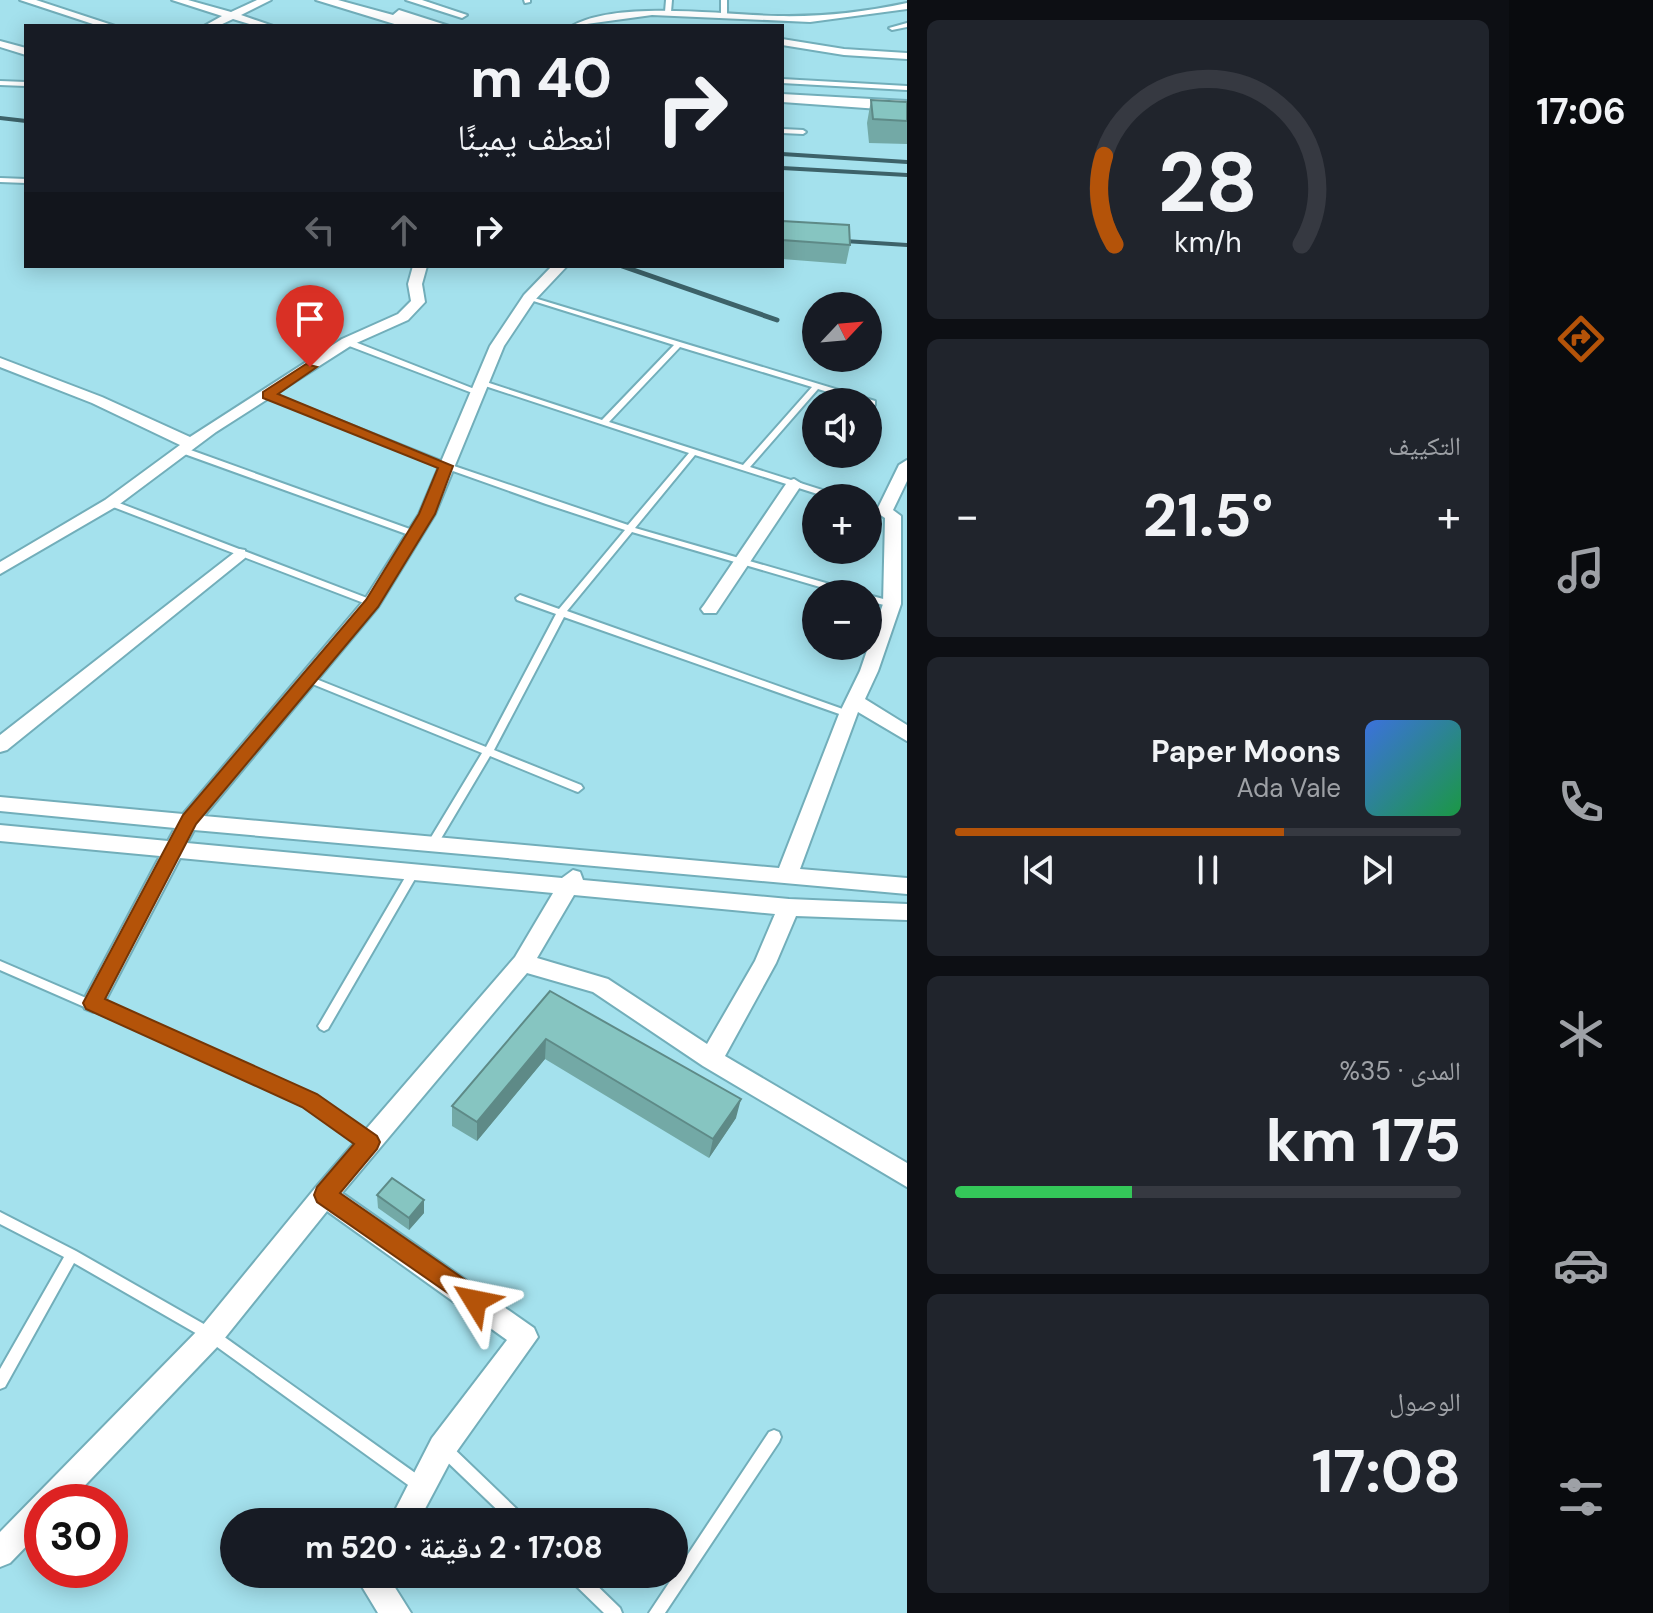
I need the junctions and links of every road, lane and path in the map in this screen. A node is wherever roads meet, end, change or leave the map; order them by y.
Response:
1 (25, 0) edge
2 (177, 0) edge
3 (266, 0) edge
4 (323, 0) edge
5 (352, 0) edge
6 (411, 0) edge
7 (466, 0) edge
8 (724, 0) edge
9 (668, 6) edge
10 (907, 6) edge
11 (232, 16) junction
12 (461, 20) edge
13 (725, 20) edge
14 (103, 24) edge
15 (214, 24) edge
16 (261, 24) edge
17 (409, 24) edge
18 (435, 24) edge
19 (581, 24) edge
20 (907, 25) edge
21 (892, 28) dead end
22 (784, 42) edge
23 (0, 44) edge
24 (24, 53) edge
25 (24, 54) edge
26 (0, 55) edge
27 (907, 56) edge
28 (784, 81) edge
29 (0, 83) edge
30 (24, 84) edge
31 (907, 88) edge
32 (784, 98) edge
33 (907, 106) edge
34 (784, 107) edge
35 (907, 114) edge
36 (784, 131) edge
37 (803, 132) dead end
38 (0, 180) edge
39 (24, 181) edge
40 (419, 268) edge
41 (558, 268) edge
42 (529, 298) junction
43 (347, 342) junction
44 (679, 344) junction
45 (0, 362) edge
46 (817, 386) junction
47 (479, 387) junction
48 (823, 388) edge
49 (268, 395) junction
50 (604, 422) junction
51 (187, 447) junction
52 (694, 451) junction
53 (907, 465) edge
54 (446, 466) junction
55 (745, 468) junction
56 (794, 484) junction
57 (802, 487) edge
58 (111, 503) junction
59 (882, 512) edge
60 (893, 516) junction
61 (628, 527) junction
62 (415, 534) junction
63 (239, 554) junction
64 (741, 563) junction
65 (0, 569) edge
66 (803, 580) edge
67 (520, 598) dead end
68 (882, 602) edge
69 (372, 603) junction
70 (892, 604) junction
71 (710, 609) dead end
72 (562, 611) junction
73 (308, 679) junction
74 (852, 708) junction
75 (907, 734) edge
76 (0, 745) edge
77 (488, 752) junction
78 (578, 788) dead end
79 (0, 804) edge
80 (189, 820) junction
81 (0, 833) edge
82 (432, 844) junction
83 (175, 848) junction
84 (580, 859) junction
85 (414, 872) junction
86 (787, 875) junction
87 (907, 886) edge
88 (569, 888) junction
89 (789, 907) junction
90 (907, 912) edge
91 (523, 963) junction
92 (0, 965) edge
93 (93, 1003) junction
94 (324, 1026) dead end
95 (711, 1059) junction
96 (369, 1142) junction
97 (907, 1176) edge
98 (325, 1195) junction
99 (0, 1218) edge
100 (72, 1255) junction
101 (211, 1335) junction
102 (0, 1382) edge
103 (774, 1437) dead end
104 (442, 1448) junction
105 (66, 1484) edge
106 (422, 1486) junction
107 (410, 1508) edge
108 (505, 1508) edge
109 (24, 1528) edge
110 (0, 1553) edge
111 (379, 1588) edge
112 (589, 1588) edge
113 (396, 1613) edge
114 (615, 1613) edge
115 (656, 1613) edge

1 - 14 street
2 - 11 street
3 - 11 street
4 - 17 street
5 - 18 street
6 - 12 street
7 - 12 street
8 - 13 lane
9 - 13 street
9 - 19 street
10 - 13 street
11 - 15 street
11 - 16 street
20 - 21 lane
22 - 27 street
23 - 24 street
25 - 26 street
28 - 31 lane
29 - 30 lane
32 - 33 street
34 - 35 street
36 - 37 lane
38 - 39 lane
40 - 43 street
41 - 42 street
42 - 44 lane
42 - 47 street
43 - 47 lane
43 - 49 street
44 - 46 lane
44 - 50 lane
45 - 51 street
46 - 48 lane
46 - 55 lane
47 - 50 lane
47 - 54 street
49 - 51 street
49 - 54 lane
50 - 52 lane
51 - 58 street
51 - 62 lane
52 - 55 lane
52 - 61 lane
53 - 60 street
54 - 61 lane
54 - 62 street
55 - 56 lane
56 - 57 lane
56 - 64 street
58 - 63 lane
58 - 65 street
59 - 60 lane
60 - 70 street
61 - 64 lane
61 - 72 lane
62 - 69 street
63 - 69 lane
63 - 76 street
64 - 66 lane
64 - 71 street
67 - 72 lane
68 - 70 lane
69 - 73 street
70 - 74 street
72 - 74 lane
72 - 77 lane
73 - 77 lane
73 - 80 street
74 - 75 street
74 - 86 street
77 - 78 lane
77 - 82 lane
79 - 80 street
80 - 82 street
80 - 83 street
81 - 83 street
82 - 84 street
83 - 85 street
83 - 93 street
84 - 86 street
84 - 88 street
85 - 88 street
85 - 94 lane
86 - 87 street
88 - 89 street
88 - 91 street
89 - 90 street
89 - 95 street
91 - 95 street
91 - 96 street
92 - 93 lane
93 - 96 lane
95 - 97 street
96 - 98 street
98 - 101 street
98 - 104 street
99 - 100 lane
100 - 101 lane
100 - 102 lane
101 - 105 street
101 - 106 lane
103 - 115 lane
104 - 106 street
104 - 108 lane
106 - 107 street
109 - 110 street
111 - 113 street
112 - 114 lane

